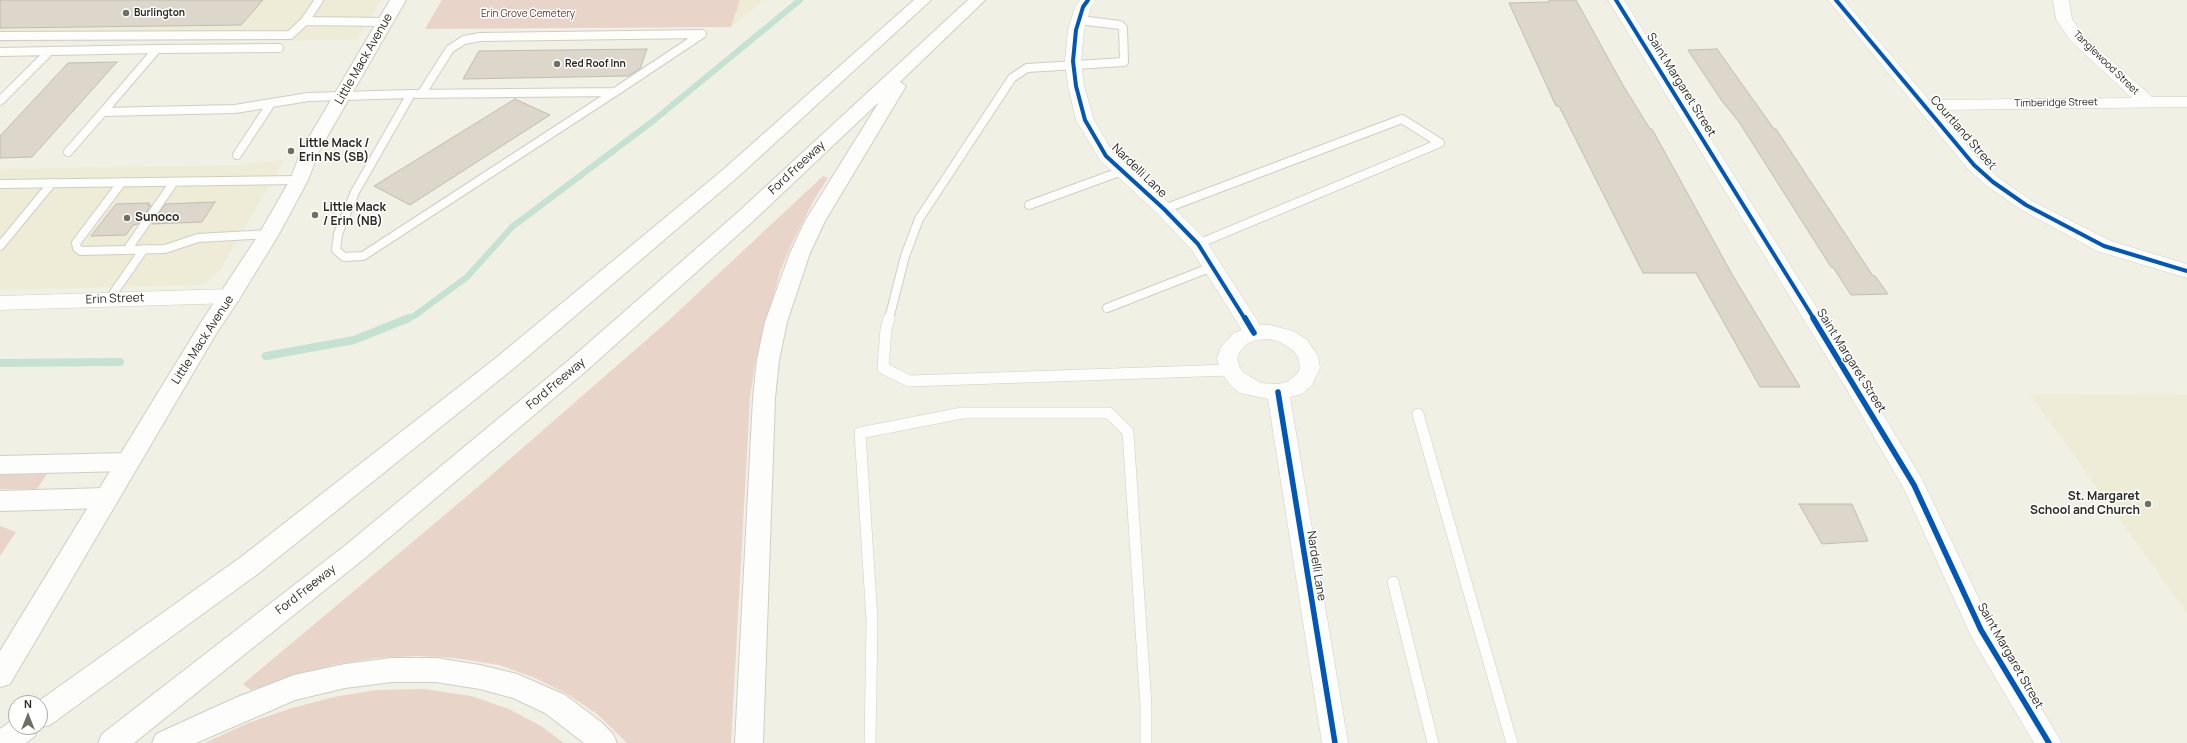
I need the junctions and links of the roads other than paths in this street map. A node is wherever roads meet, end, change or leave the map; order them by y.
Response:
1 (319, 0) edge
2 (398, 0) edge
3 (923, 0) edge
4 (977, 0) edge
5 (1088, 0) edge
6 (1616, 0) edge
7 (1836, 0) edge
8 (2061, 0) edge
9 (1079, 20) junction
10 (305, 21) junction
11 (385, 22) junction
12 (0, 36) edge
13 (279, 48) dead end
14 (157, 49) junction
15 (50, 51) junction
16 (0, 52) edge
17 (912, 62) junction
18 (1074, 66) junction
19 (615, 92) junction
20 (422, 93) junction
21 (411, 94) junction
22 (342, 95) junction
23 (0, 101) edge
24 (2147, 102) junction
25 (2187, 102) edge
26 (270, 105) junction
27 (1924, 105) junction
28 (103, 112) junction
29 (68, 152) dead end
30 (237, 155) dead end
31 (1122, 171) junction
32 (299, 180) junction
33 (122, 182) junction
34 (174, 182) junction
35 (52, 183) junction
36 (0, 184) edge
37 (1029, 205) dead end
38 (1164, 209) junction
39 (269, 234) junction
40 (1198, 244) junction
41 (0, 246) edge
42 (144, 249) junction
43 (127, 250) junction
44 (1212, 267) junction
45 (2187, 271) edge
46 (231, 296) junction
47 (110, 298) junction
48 (0, 303) edge
49 (1107, 308) dead end
50 (1254, 333) junction
51 (1230, 370) junction
52 (1278, 392) junction
53 (1418, 414) dead end
54 (127, 462) junction
55 (0, 465) edge
56 (106, 498) junction
57 (0, 502) edge
58 (1393, 582) dead end
59 (0, 675) edge
60 (48, 710) edge
61 (14, 735) edge
62 (3, 743) edge
63 (112, 743) edge
64 (166, 743) edge
65 (603, 743) edge
66 (749, 743) edge
67 (870, 743) edge
68 (1146, 743) edge
69 (1335, 743) edge
70 (1432, 743) edge
71 (1512, 743) edge
72 (2049, 743) edge

1 - 10 lane
2 - 11 main road, Little Mack Avenue
3 - 60 main road
4 - 17 main road, Ford Freeway
5 - 9 street, Nardelli Lane
6 - 72 street, Saint Margaret Street
7 - 27 street, Courtland Street
8 - 24 street, Tanglewood Street
9 - 18 street, Nardelli Lane
9 - 18 lane
10 - 11 lane
10 - 12 lane
11 - 22 main road, Little Mack Avenue
13 - 14 lane
14 - 15 lane
14 - 28 lane
15 - 16 lane
15 - 23 lane
17 - 63 main road, Ford Freeway
17 - 66 main road
18 - 31 street, Nardelli Lane
18 - 51 lane
19 - 20 lane
19 - 20 lane
19 - 21 lane
20 - 21 lane
21 - 22 lane
22 - 26 lane
22 - 32 main road, Little Mack Avenue
24 - 25 street, Timberidge Street
24 - 27 street, Timberidge Street
26 - 28 lane
26 - 30 lane
27 - 45 street, Courtland Street
28 - 29 lane
31 - 37 lane
31 - 38 street, Nardelli Lane
32 - 34 lane
32 - 39 main road, Little Mack Avenue
33 - 34 lane
33 - 35 lane
33 - 43 lane
34 - 43 lane
35 - 36 lane
35 - 41 lane
38 - 40 street, Nardelli Lane
38 - 40 lane
39 - 42 lane
39 - 46 main road, Little Mack Avenue
40 - 44 street, Nardelli Lane
42 - 43 lane
42 - 47 lane
44 - 49 lane
44 - 50 street, Nardelli Lane
46 - 47 street, Erin Street
46 - 54 main road, Little Mack Avenue
47 - 48 street, Erin Street
50 - 51 street
50 - 52 street
51 - 52 street
52 - 69 street, Nardelli Lane
53 - 71 lane
54 - 55 main road
54 - 56 main road, Little Mack Avenue
56 - 57 main road
56 - 59 main road, Little Mack Avenue
58 - 70 lane
61 - 62 main road
64 - 65 main road
67 - 68 lane

